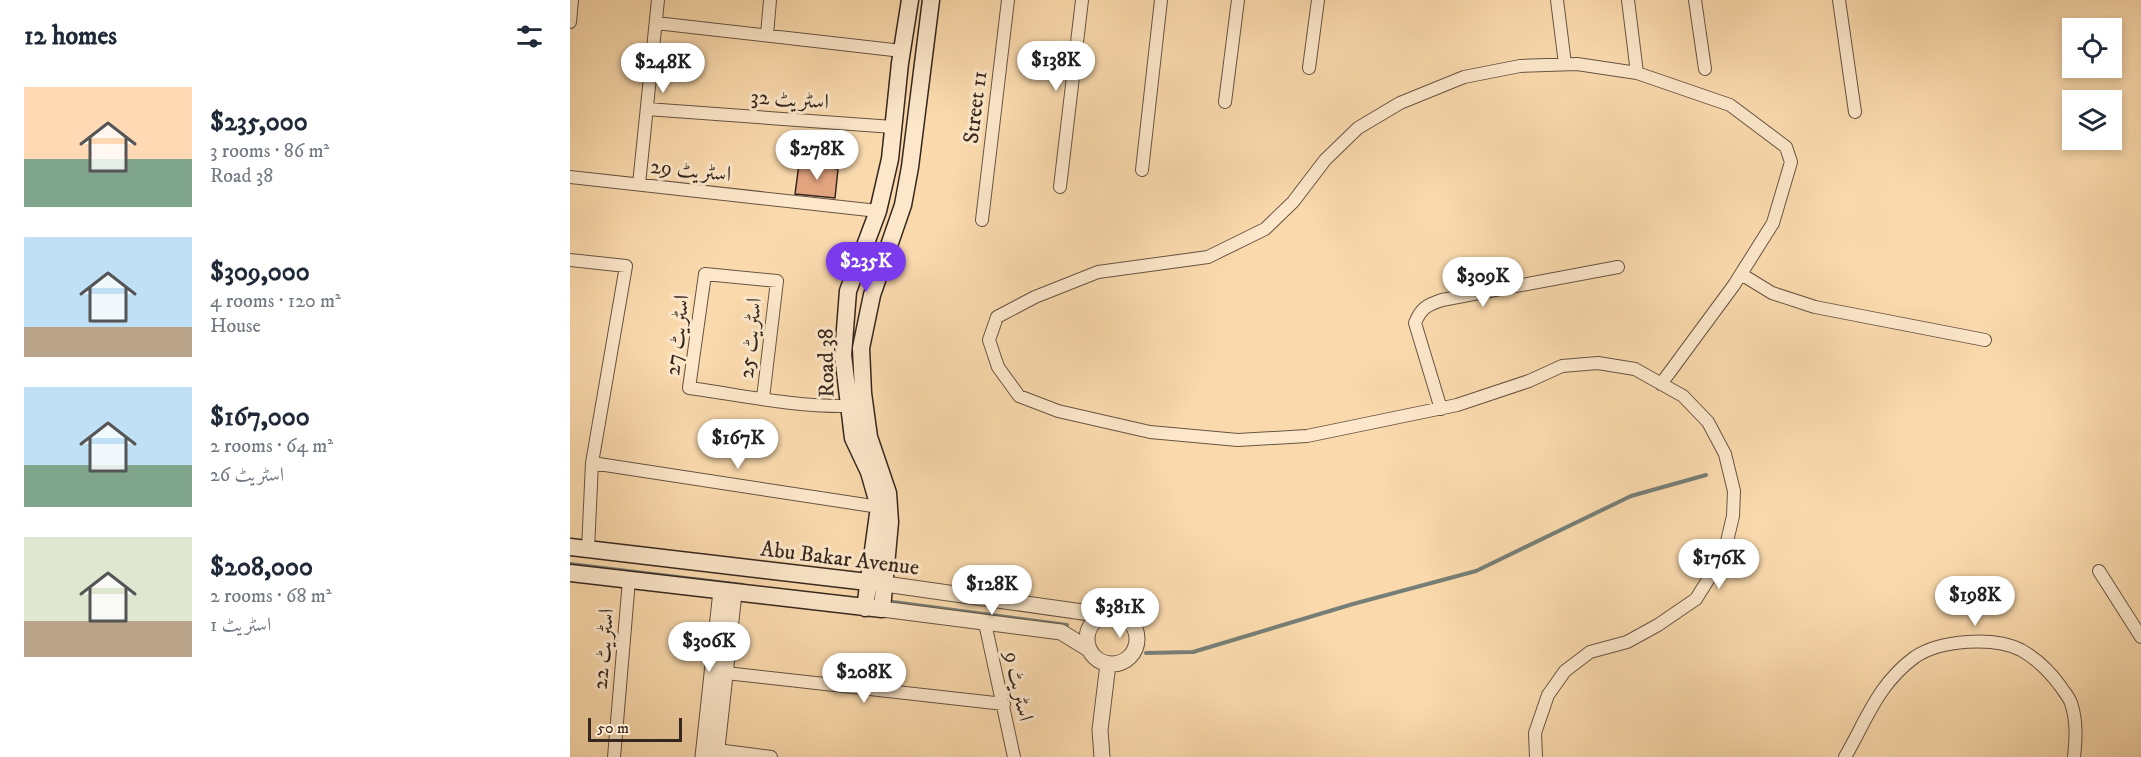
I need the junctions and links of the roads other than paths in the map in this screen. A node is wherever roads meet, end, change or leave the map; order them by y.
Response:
1 (572, 0) edge
2 (658, 0) edge
3 (770, 0) edge
4 (910, 0) edge
5 (931, 0) edge
6 (1008, 0) edge
7 (1082, 0) edge
8 (1161, 0) edge
9 (1238, 0) edge
10 (1318, 0) edge
11 (1557, 0) edge
12 (1628, 0) edge
13 (1695, 0) edge
14 (1839, 0) edge
15 (570, 22) edge
16 (656, 23) junction
17 (767, 35) junction
18 (902, 51) junction
19 (1565, 64) junction
20 (1309, 68) dead end
21 (1705, 69) dead end
22 (1637, 73) junction
23 (1226, 102) dead end
24 (647, 109) junction
25 (1855, 112) dead end
26 (893, 127) junction
27 (1142, 170) dead end
28 (570, 177) edge
29 (639, 184) junction
30 (1060, 187) dead end
31 (878, 211) junction
32 (982, 220) dead end
33 (570, 260) edge
34 (1618, 267) dead end
35 (1741, 274) junction
36 (777, 281) joint
37 (1985, 340) dead end
38 (1661, 384) junction
39 (764, 399) junction
40 (848, 406) junction
41 (1441, 409) junction
42 (592, 463) junction
43 (879, 507) junction
44 (570, 547) edge
45 (588, 549) junction
46 (2099, 571) dead end
47 (570, 573) edge
48 (629, 580) junction
49 (867, 582) junction
50 (885, 584) junction
51 (727, 592) junction
52 (873, 608) junction
53 (1104, 615) junction
54 (985, 623) junction
55 (2141, 637) edge
56 (1087, 648) junction
57 (1108, 664) junction
58 (726, 673) junction
59 (1004, 704) junction
60 (717, 753) edge
61 (614, 757) edge
62 (703, 757) edge
63 (771, 757) edge
64 (1014, 757) edge
65 (1102, 757) edge
66 (1536, 757) edge
67 (1845, 757) edge
68 (2074, 757) edge

1 - 15 street
2 - 16 street
3 - 17 street
4 - 18 main road, Road 38
5 - 50 main road, Road 38
6 - 32 street, Street 11
7 - 30 street
8 - 27 street
9 - 23 street
10 - 20 street
11 - 19 street
12 - 22 street
13 - 21 street
14 - 25 street
16 - 17 street
16 - 24 street
17 - 18 street
18 - 26 main road, Road 38
19 - 22 street
19 - 41 street
22 - 35 street
24 - 26 street, اسٹریٹ 32
24 - 29 street
26 - 31 main road, Road 38
28 - 29 street, اسٹریٹ 29
29 - 31 street, اسٹریٹ 29
31 - 40 main road, Road 38
33 - 42 street
34 - 41 street
35 - 37 street
35 - 38 street
36 - 39 street, اسٹریٹ 25
36 - 39 street, اسٹریٹ 27
38 - 41 street
38 - 66 street
39 - 40 street, اسٹریٹ 27
40 - 43 main road, Road 38
42 - 43 street
42 - 45 street
43 - 49 main road, Road 38
44 - 45 main road, Abu Bakar Avenue
45 - 49 main road, Abu Bakar Avenue
46 - 55 street
47 - 48 main road, Abu Bakar Avenue
48 - 51 main road, Abu Bakar Avenue
48 - 61 street, اسٹریٹ 22
49 - 50 main road, Abu Bakar Avenue
49 - 52 main road, Road 38
50 - 52 main road, Road 38
50 - 53 street, Abu Bakar Avenue
51 - 52 main road, Abu Bakar Avenue
51 - 58 street
51 - 62 street
52 - 54 street, Abu Bakar Avenue
53 - 56 street
53 - 57 street
54 - 56 street, Abu Bakar Avenue
54 - 59 street, اسٹریٹ 9
56 - 57 street
57 - 65 street
58 - 59 street
58 - 60 street
59 - 64 street, اسٹریٹ 9
60 - 63 street
67 - 68 street

